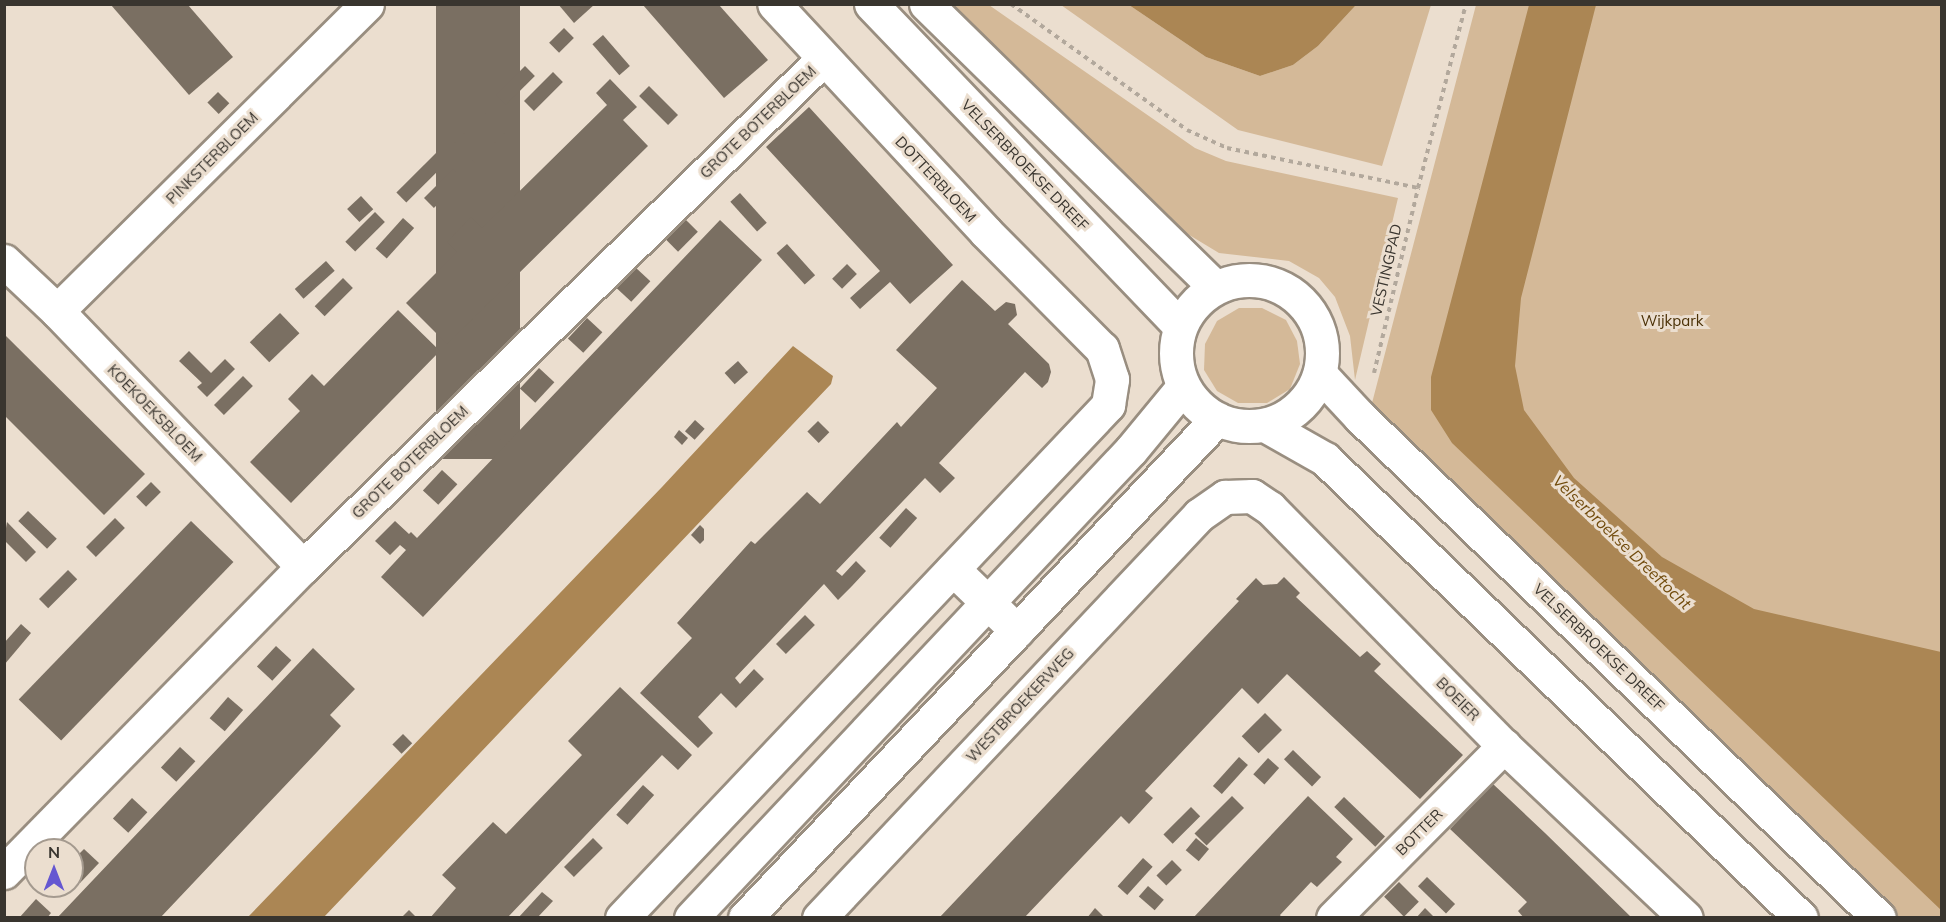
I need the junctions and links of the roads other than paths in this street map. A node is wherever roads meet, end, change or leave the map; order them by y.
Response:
1 (367, 4) edge
2 (774, 4) edge
3 (871, 4) edge
4 (926, 4) edge
5 (823, 59) junction
6 (4, 261) edge
7 (1215, 287) junction
8 (57, 311) junction
9 (1180, 326) junction
10 (1320, 374) junction
11 (1183, 387) junction
12 (1216, 419) junction
13 (1265, 425) junction
14 (1225, 497) joint
15 (303, 567) junction
16 (952, 569) junction
17 (987, 603) junction
18 (1017, 631) junction
19 (1504, 746) junction
20 (4, 872) edge
21 (622, 918) edge
22 (691, 918) edge
23 (745, 918) edge
24 (819, 918) edge
25 (1333, 918) edge
26 (1686, 918) edge
27 (1801, 918) edge
28 (1879, 918) edge

1 - 8 street, PINKSTERBLOEM
2 - 5 street, DOTTERBLOEM
3 - 9 street, VELSERBROEKSE DREEF
4 - 7 street
5 - 15 street, GROTE BOTERBLOEM
5 - 16 street, DOTTERBLOEM
6 - 8 street, KOEKOEKSBLOEM
7 - 9 street
7 - 10 street
8 - 15 street, KOEKOEKSBLOEM
9 - 11 street
10 - 13 street
10 - 28 street, VELSERBROEKSE DREEF
11 - 12 street
11 - 17 street
12 - 13 street
12 - 18 street
13 - 27 street
14 - 19 street, BOEIER
14 - 24 street, WESTBROEKERWEG
15 - 20 street, GROTE BOTERBLOEM
16 - 17 street
16 - 21 street
17 - 18 street
17 - 22 street
18 - 23 street
19 - 25 street, BOTTER
19 - 26 street, BOEIER

